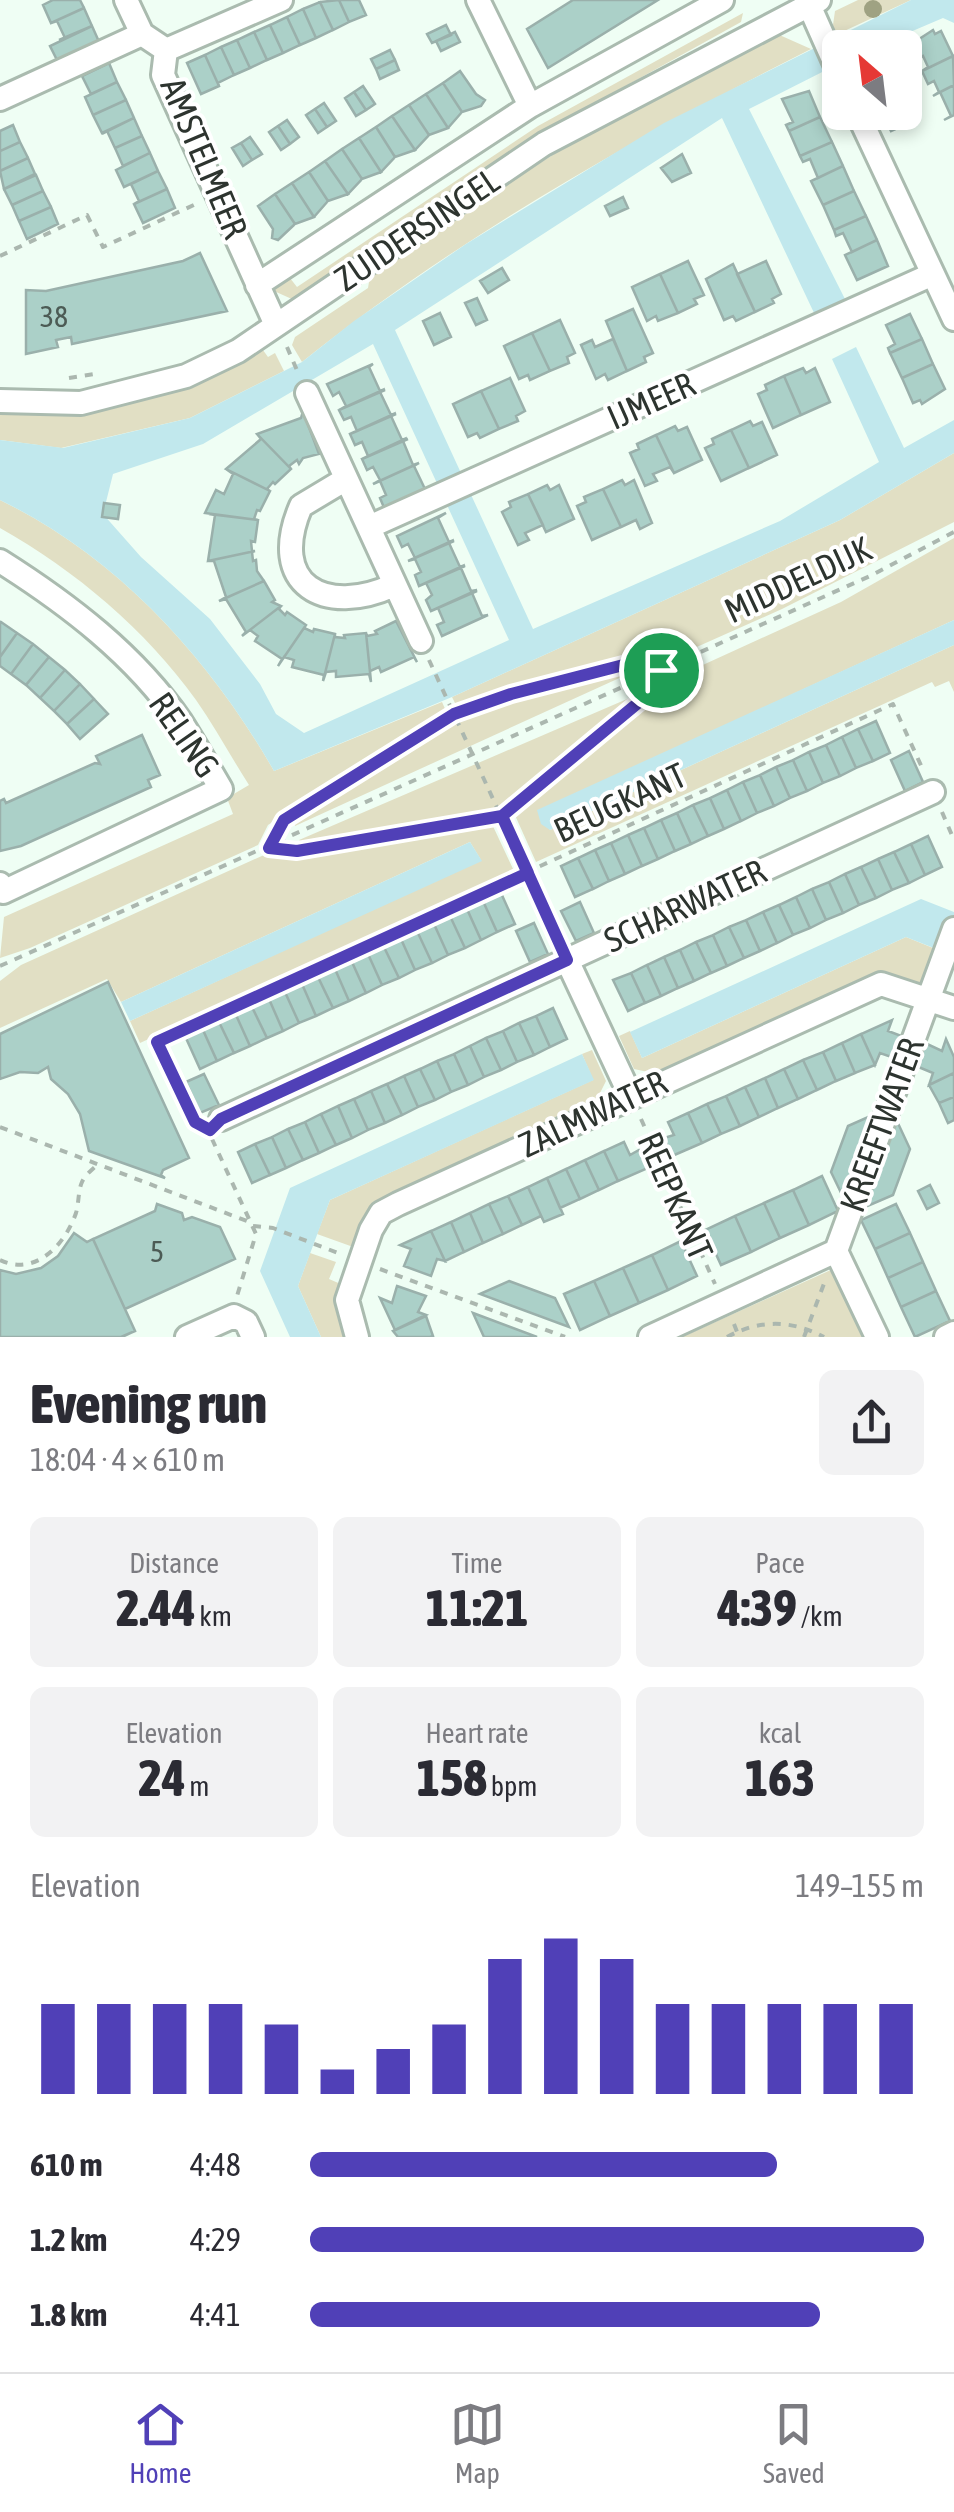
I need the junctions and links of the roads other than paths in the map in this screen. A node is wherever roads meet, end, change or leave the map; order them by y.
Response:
1 (126, 0) edge
2 (281, 0) edge
3 (478, 0) edge
4 (722, 0) edge
5 (814, 2) edge
6 (142, 34) junction
7 (822, 34) edge
8 (166, 50) junction
9 (0, 99) edge
10 (530, 106) junction
11 (865, 130) edge
12 (932, 274) junction
13 (257, 285) junction
14 (954, 319) edge
15 (276, 325) junction
16 (308, 392) dead end
17 (0, 400) edge
18 (346, 478) junction
19 (369, 527) junction
20 (0, 561) edge
21 (394, 584) junction
22 (421, 642) dead end
23 (933, 792) road end
24 (0, 884) edge
25 (954, 929) edge
26 (567, 960) junction
27 (928, 998) junction
28 (954, 1008) edge
29 (631, 1097) junction
30 (216, 1124) road end
31 (836, 1251) junction
32 (954, 1334) edge
33 (188, 1337) edge
34 (253, 1337) edge
35 (356, 1337) edge
36 (650, 1337) edge
37 (876, 1337) edge
38 (946, 1337) edge

1 - 6 street
2 - 8 street
3 - 10 street
4 - 10 street
5 - 7 street
5 - 15 street, ZUIDERSINGEL
6 - 8 street, AMSTELMEER
6 - 9 street
8 - 13 street, AMSTELMEER
10 - 13 street
11 - 12 street
12 - 14 street
12 - 19 street, IJMEER
13 - 15 street, AMSTELMEER
15 - 17 street, ZUIDERSINGEL
16 - 18 street
18 - 19 street
18 - 21 street
19 - 21 street
20 - 24 street, RELING
21 - 22 street
23 - 26 street, SCHARWATER
25 - 27 street
26 - 29 street, REEPKANT
26 - 30 street, SCHARWATER
27 - 28 street, ZALMWATER
27 - 29 street, ZALMWATER
27 - 31 street, KREEFTWATER
29 - 35 street, ZALMWATER
31 - 36 street, KREEFTWATER
31 - 37 street, KREEFTWATER
32 - 38 street
33 - 34 street

